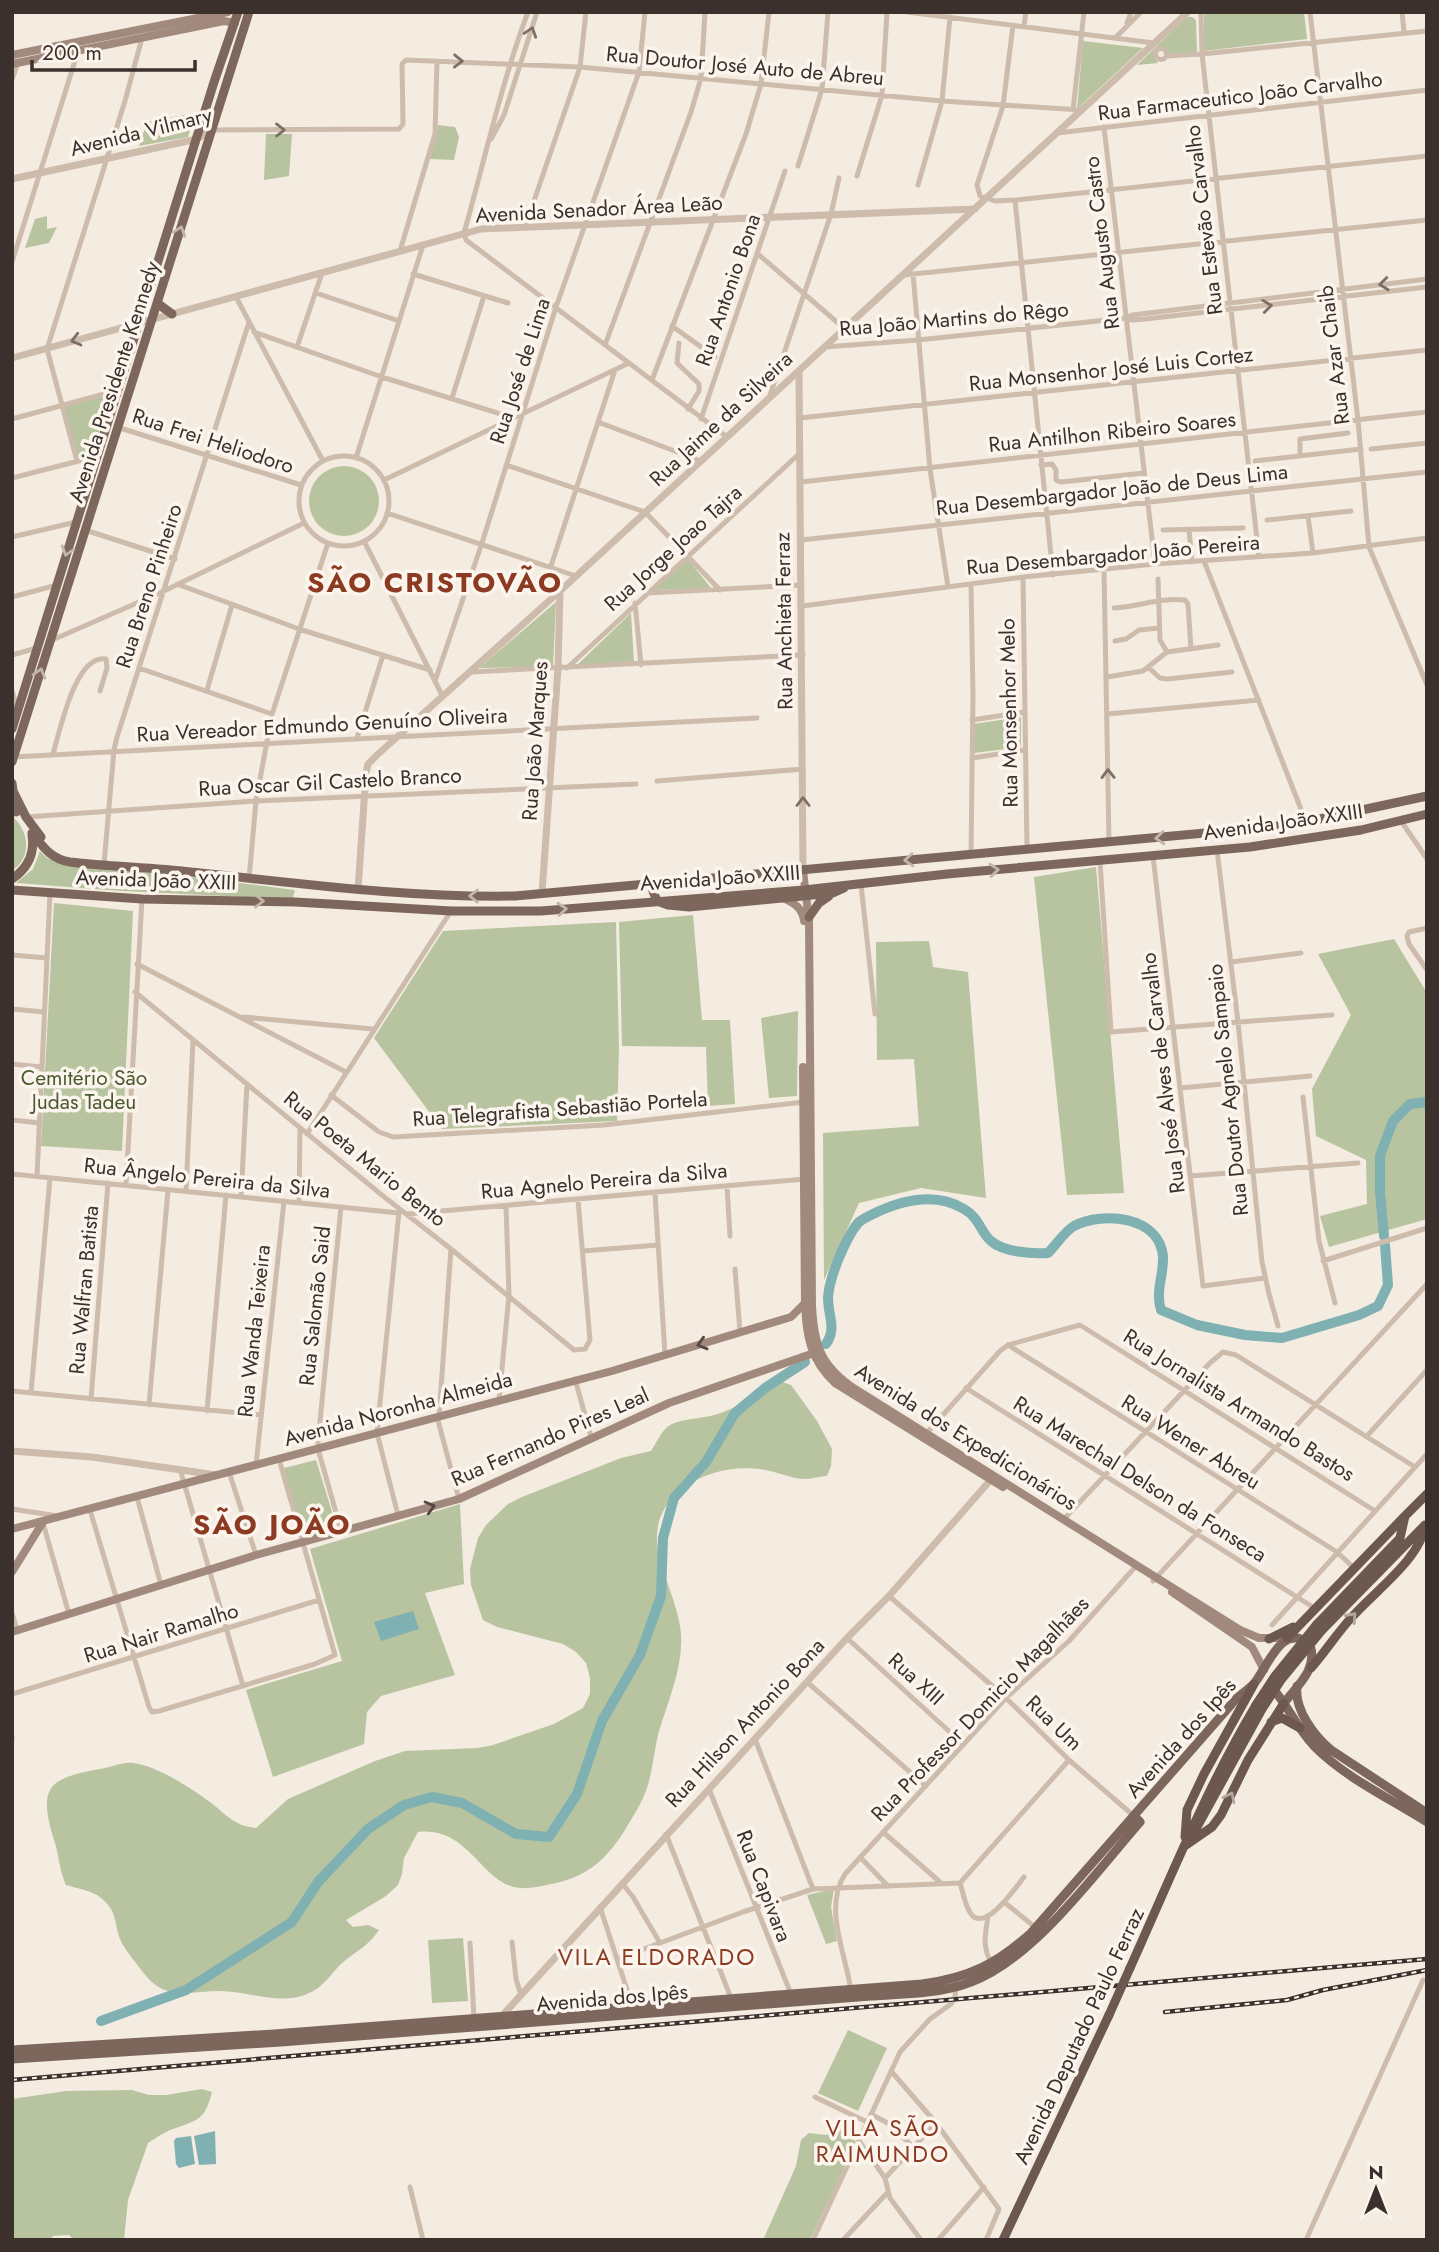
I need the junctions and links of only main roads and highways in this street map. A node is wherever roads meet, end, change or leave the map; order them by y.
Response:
1 (228, 12) edge
2 (239, 12) edge
3 (249, 12) edge
4 (235, 23) junction
5 (79, 46) junction
6 (14, 60) edge
7 (157, 303) junction
8 (172, 314) road end
9 (14, 717) edge
10 (13, 759) edge
11 (13, 787) edge
12 (1427, 796) edge
13 (14, 811) edge
14 (1427, 814) edge
15 (1303, 823) junction
16 (1244, 830) junction
17 (32, 833) junction
18 (1277, 844) junction
19 (1217, 850) junction
20 (968, 855) junction
21 (944, 857) junction
22 (104, 864) junction
23 (803, 871) junction
24 (965, 872) junction
25 (947, 874) junction
26 (12, 879) edge
27 (297, 884) junction
28 (659, 884) junction
29 (856, 884) junction
30 (639, 886) junction
31 (315, 887) junction
32 (12, 890) edge
33 (805, 893) junction
34 (833, 894) junction
35 (783, 898) junction
36 (657, 901) junction
37 (295, 902) junction
38 (637, 902) junction
39 (311, 903) junction
40 (806, 917) junction
41 (805, 1302) junction
42 (791, 1317) junction
43 (809, 1324) junction
44 (815, 1352) junction
45 (992, 1477) junction
46 (1427, 1494) edge
47 (1405, 1516) junction
48 (43, 1522) junction
49 (1426, 1524) edge
50 (12, 1529) edge
51 (1379, 1565) junction
52 (1135, 1567) junction
53 (12, 1572) edge
54 (1315, 1610) junction
55 (15, 1631) edge
56 (1238, 1632) junction
57 (1287, 1638) junction
58 (1269, 1639) junction
59 (1311, 1668) junction
60 (1264, 1670) junction
61 (1254, 1684) junction
62 (1297, 1686) junction
63 (1273, 1689) junction
64 (1284, 1703) junction
65 (1270, 1723) junction
66 (1300, 1728) junction
67 (1427, 1813) edge
68 (1134, 1816) junction
69 (1427, 1822) edge
70 (1185, 1846) junction
71 (851, 1993) junction
72 (777, 1999) junction
73 (521, 2019) junction
74 (500, 2020) junction
75 (274, 2038) junction
76 (12, 2050) edge
77 (98, 2050) junction
78 (12, 2059) edge
79 (1003, 2240) edge

1 - 5 main road
2 - 4 main road, Avenida Presidente Kennedy
7 -> 3 main road, Avenida Presidente Kennedy
4 - 5 main road
4 -> 9 main road, Avenida Presidente Kennedy
5 - 6 main road
7 - 8 main road
10 -> 7 main road, Avenida Presidente Kennedy
11 - 13 main road
11 - 22 main road
12 - 15 main road, Avenida João XXIII
13 - 17 main road, Avenida João XXIII
14 - 18 main road, Avenida João XXIII
15 - 16 main road, Avenida João XXIII
15 - 18 main road
16 - 19 main road
16 -> 20 main road, Avenida João XXIII
17 - 22 main road, Avenida João XXIII
17 - 26 main road
18 - 19 main road, Avenida João XXIII
24 -> 19 main road, Avenida João XXIII
20 - 21 main road, Avenida João XXIII
20 - 24 main road
21 -> 23 main road, Avenida João XXIII
21 - 25 main road
22 - 27 main road, Avenida João XXIII
23 - 28 main road, Avenida João XXIII
23 - 33 main road, Avenida dos Expedicionários
24 - 25 main road, Avenida João XXIII
25 - 29 main road, Avenida João XXIII
27 - 31 main road, Avenida João XXIII
27 - 37 main road
28 - 30 main road, Avenida João XXIII
28 - 36 main road
29 - 33 main road, Avenida João XXIII
29 - 34 main road
30 -> 31 main road, Avenida João XXIII
30 - 38 main road
31 - 39 main road
32 -> 37 main road, Avenida João XXIII
33 - 34 main road
33 - 35 main road
33 - 36 main road, Avenida João XXIII
33 - 40 main road, Avenida dos Expedicionários
34 - 40 main road
35 - 36 main road
35 - 40 main road
36 - 38 main road, Avenida João XXIII
37 - 39 main road, Avenida João XXIII
39 -> 38 main road, Avenida João XXIII
40 - 41 main road, Avenida dos Expedicionários
40 - 43 main road, Avenida dos Expedicionários
41 - 42 main road
41 - 43 main road, Avenida dos Expedicionários
42 - 43 main road
42 -> 48 main road, Avenida Noronha Almeida
43 - 44 main road, Avenida dos Expedicionários
44 - 45 main road, Avenida dos Expedicionários
55 -> 44 main road, Rua Fernando Pires Leal
45 - 52 main road, Avenida dos Expedicionários
45 - 52 main road, Avenida dos Expedicionários
46 - 47 highway
47 - 51 highway
47 - 54 highway
48 - 50 main road, Avenida Noronha Almeida
48 - 53 main road
49 - 51 highway
59 -> 49 highway
51 - 70 highway, Avenida Deputado Paulo Ferraz, bridge
52 - 56 main road, Avenida dos Expedicionários
54 - 57 highway
54 - 58 highway
56 - 58 main road
56 - 60 main road
57 - 58 main road
57 - 59 main road
57 - 60 main road
59 - 62 main road
60 - 61 main road, Avenida dos Ipês
60 - 63 main road
61 - 68 main road, Avenida dos Ipês
61 - 70 highway
62 - 63 main road
62 - 64 main road
62 - 67 main road
63 - 64 main road
64 - 65 highway
64 - 66 main road
65 - 66 highway
70 -> 65 highway
66 - 69 main road
68 - 71 main road, Avenida dos Ipês
68 - 71 main road, Avenida dos Ipês
70 - 79 highway, Avenida Deputado Paulo Ferraz, bridge
71 - 72 main road, Avenida dos Ipês
71 - 72 main road, Avenida dos Ipês
72 - 73 main road, Avenida dos Ipês
72 - 73 main road, Avenida dos Ipês
73 - 74 main road, Avenida dos Ipês
74 - 75 main road, Avenida dos Ipês
74 - 75 main road, Avenida dos Ipês
75 - 77 main road, Avenida dos Ipês
76 - 77 main road, Avenida dos Ipês
77 - 78 main road, Avenida dos Ipês

